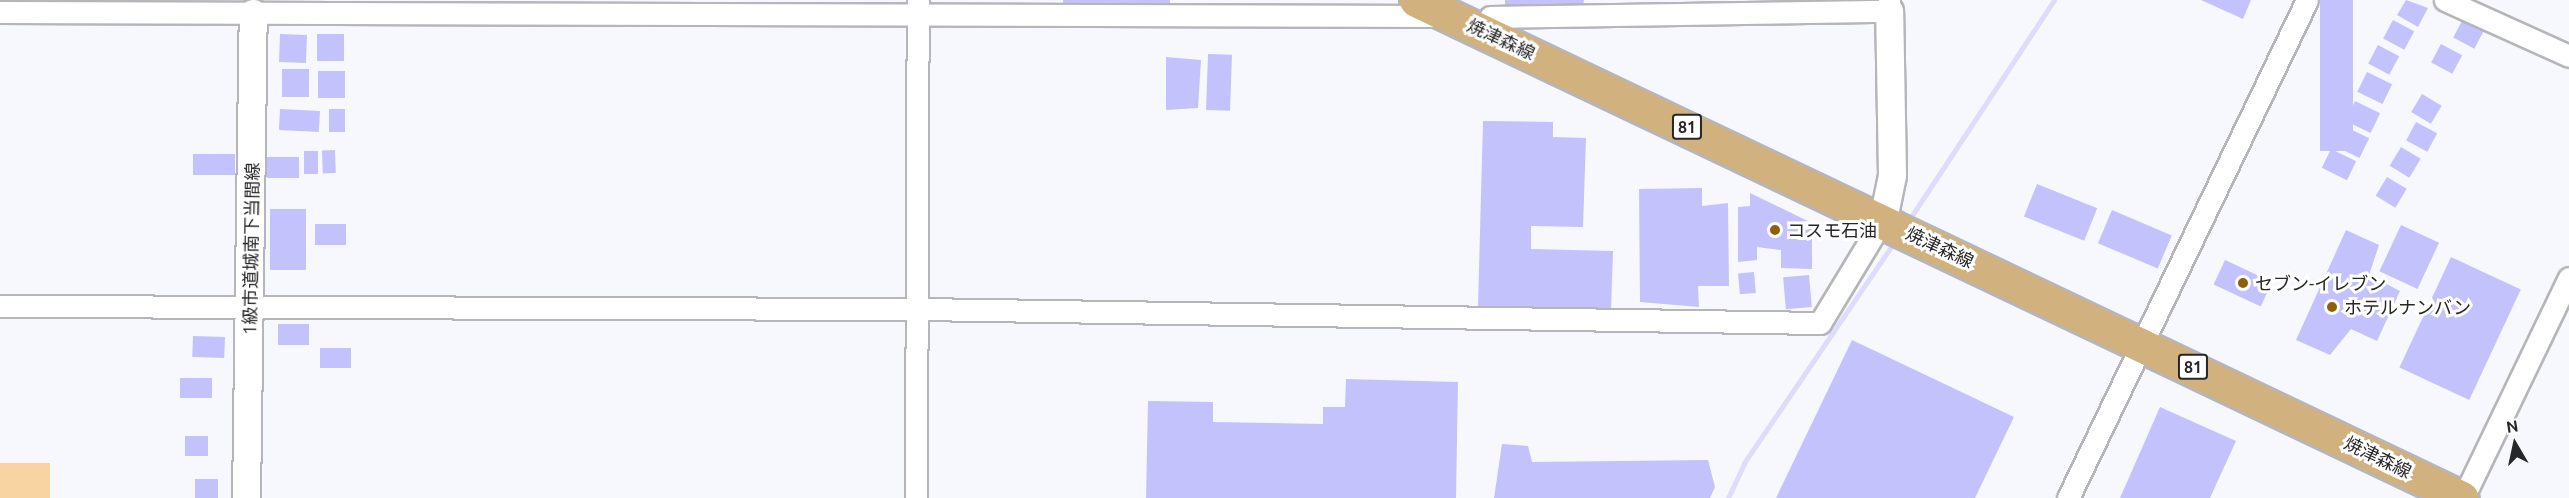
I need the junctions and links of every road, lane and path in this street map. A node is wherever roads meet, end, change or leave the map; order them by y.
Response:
1 (1416, 0) edge
2 (2307, 0) edge
3 (2445, 0) edge
4 (254, 6) edge
5 (1889, 6) edge
6 (918, 7) edge
7 (0, 12) edge
8 (1449, 16) junction
9 (1490, 17) edge
10 (2569, 56) edge
11 (1882, 219) junction
12 (2569, 278) edge
13 (0, 306) edge
14 (919, 309) junction
15 (250, 310) junction
16 (2144, 343) junction
17 (246, 498) edge
18 (916, 498) edge
19 (2068, 498) edge
20 (2463, 498) edge

1 - 8 main road, 焼津森線 / 81
2 - 16 street
3 - 10 street
4 - 6 street
4 - 7 street
4 - 15 street, 1級市道城南下当間線
5 - 9 street
5 - 11 street
6 - 8 street
6 - 14 street
8 - 9 main road, 焼津森線 / 81
9 - 11 main road, 焼津森線 / 81
11 - 14 street
11 - 16 main road, 焼津森線 / 81
12 - 20 street
13 - 15 street
14 - 15 street
14 - 18 street
15 - 17 street, 1級市道城南下当間線
16 - 19 street
16 - 20 main road, 焼津森線 / 81

